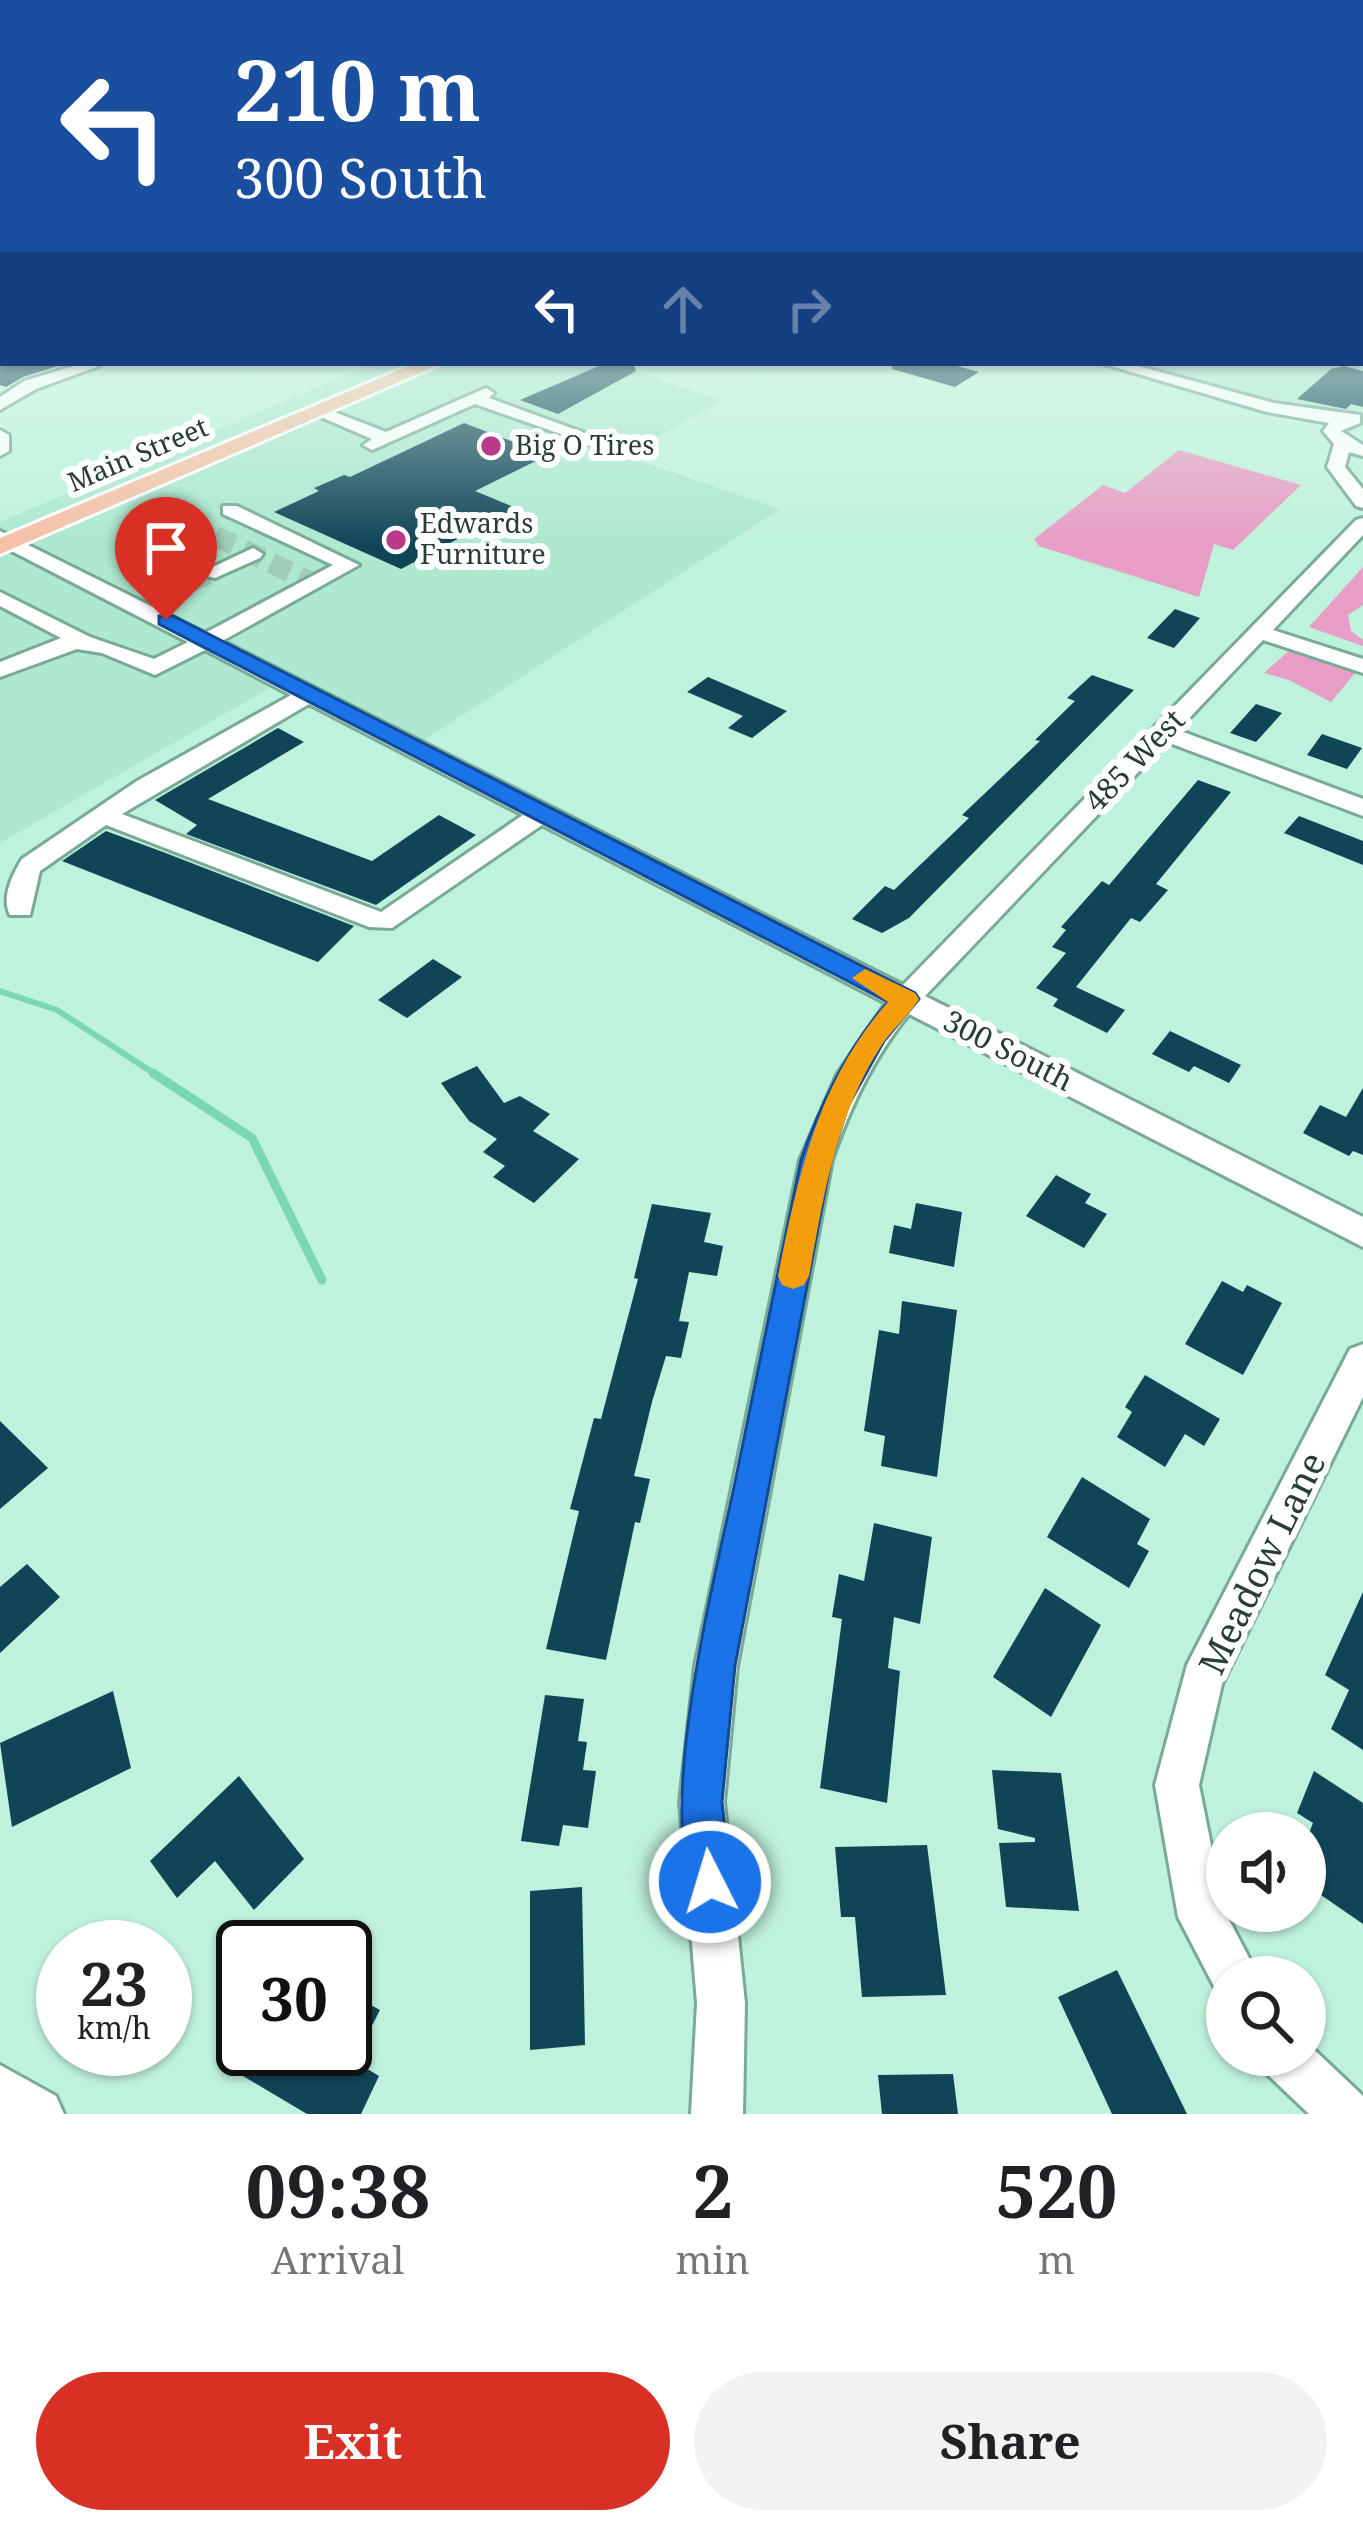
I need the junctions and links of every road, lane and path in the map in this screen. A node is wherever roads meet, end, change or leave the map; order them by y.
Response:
1 (91, 366) edge
2 (426, 366) edge
3 (1120, 366) edge
4 (0, 405) edge
5 (318, 412) junction
6 (1346, 428) edge
7 (0, 435) edge
8 (595, 440) dead end
9 (0, 451) edge
10 (1363, 451) edge
11 (1363, 460) edge
12 (1346, 480) junction
13 (1363, 502) edge
14 (230, 510) dead end
15 (1361, 528) edge
16 (4, 542) edge
17 (253, 554) dead end
18 (208, 574) tunnel mouth
19 (0, 598) edge
20 (1259, 632) junction
21 (81, 640) junction
22 (207, 640) junction
23 (1363, 666) edge
24 (0, 670) edge
25 (310, 694) junction
26 (1162, 733) junction
27 (1363, 808) edge
28 (542, 813) junction
29 (107, 817) junction
30 (20, 908) dead end
31 (906, 999) junction
32 (1363, 1233) edge
33 (1363, 1360) edge
34 (1223, 1956) edge
35 (1306, 2076) edge
36 (0, 2090) edge
37 (38, 2114) edge
38 (717, 2114) edge
39 (1345, 2114) edge

1 - 4 street
2 - 5 main road, Main Street
3 - 6 street
5 - 8 street
5 - 16 main road, Main Street
6 - 10 street
6 - 12 street
7 - 9 street
11 - 12 street
12 - 13 street
14 - 22 street
15 - 20 street, 485 West
16 - 22 street, 300 South
17 - 18 street
19 - 21 street
20 - 23 street
20 - 26 street, 485 West
21 - 22 street
21 - 24 street
22 - 25 street, 300 South
25 - 28 street, 300 South
25 - 29 street
26 - 27 street
26 - 31 street, 485 West
28 - 29 street
28 - 31 street, 300 South
29 - 30 street
31 - 32 street, 300 South
31 - 38 street, 485 West
33 - 34 street, Meadow Lane
35 - 39 street
36 - 37 street

